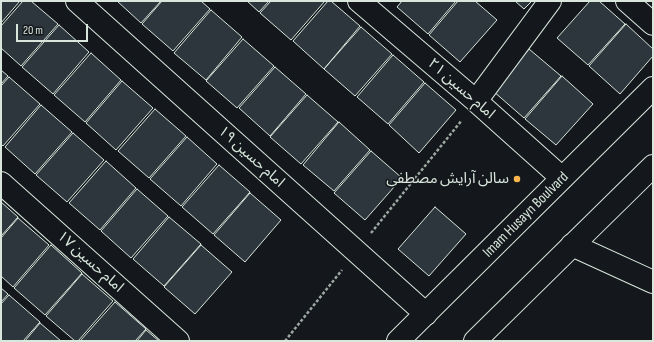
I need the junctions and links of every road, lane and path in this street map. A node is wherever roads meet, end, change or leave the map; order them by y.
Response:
1 (77, 1) edge
2 (359, 1) edge
3 (550, 1) edge
4 (627, 1) edge
5 (653, 24) edge
6 (653, 88) edge
7 (476, 102) junction
8 (653, 166) edge
9 (562, 178) junction
10 (1, 183) edge
11 (572, 246) junction
12 (356, 251) junction
13 (653, 282) edge
14 (426, 314) junction
15 (178, 341) edge
16 (285, 341) edge
17 (398, 341) edge
18 (475, 341) edge

1 - 12 street, امام حسین ۱۹
2 - 7 street, امام حسین ۲۱
3 - 7 street
4 - 5 street
6 - 9 street, Imam Husayn Boulvard
7 - 9 street, امام حسین ۲۱
7 - 12 path
8 - 11 street
9 - 14 street, Imam Husayn Boulvard
10 - 15 street, امام حسین ۱۷
11 - 13 street
11 - 18 street
12 - 14 street, امام حسین ۱۹
12 - 16 path
14 - 17 street, Imam Husayn Boulvard

